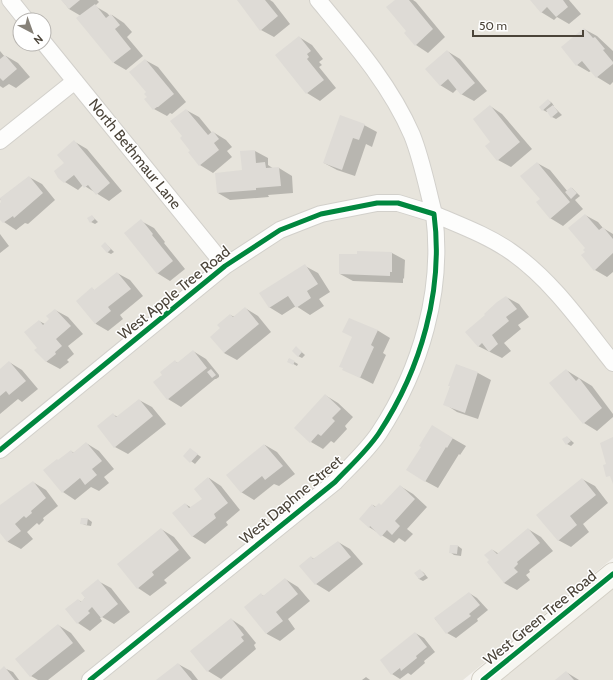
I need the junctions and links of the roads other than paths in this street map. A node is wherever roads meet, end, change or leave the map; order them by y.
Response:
1 (10, 0) edge
2 (318, 0) edge
3 (20, 12) edge
4 (51, 52) edge
5 (75, 81) junction
6 (0, 141) edge
7 (434, 214) junction
8 (226, 266) junction
9 (613, 363) edge
10 (0, 450) edge
11 (613, 574) edge
12 (485, 679) edge
13 (90, 680) edge

1 - 3 street
2 - 7 street, West Daphne Street
4 - 5 street, North Bethmaur Lane
5 - 6 street
5 - 8 street, North Bethmaur Lane
7 - 8 street, West Apple Tree Road
7 - 9 street, West Apple Tree Road
7 - 13 street, West Daphne Street
8 - 10 street, West Apple Tree Road
11 - 12 street, West Green Tree Road

